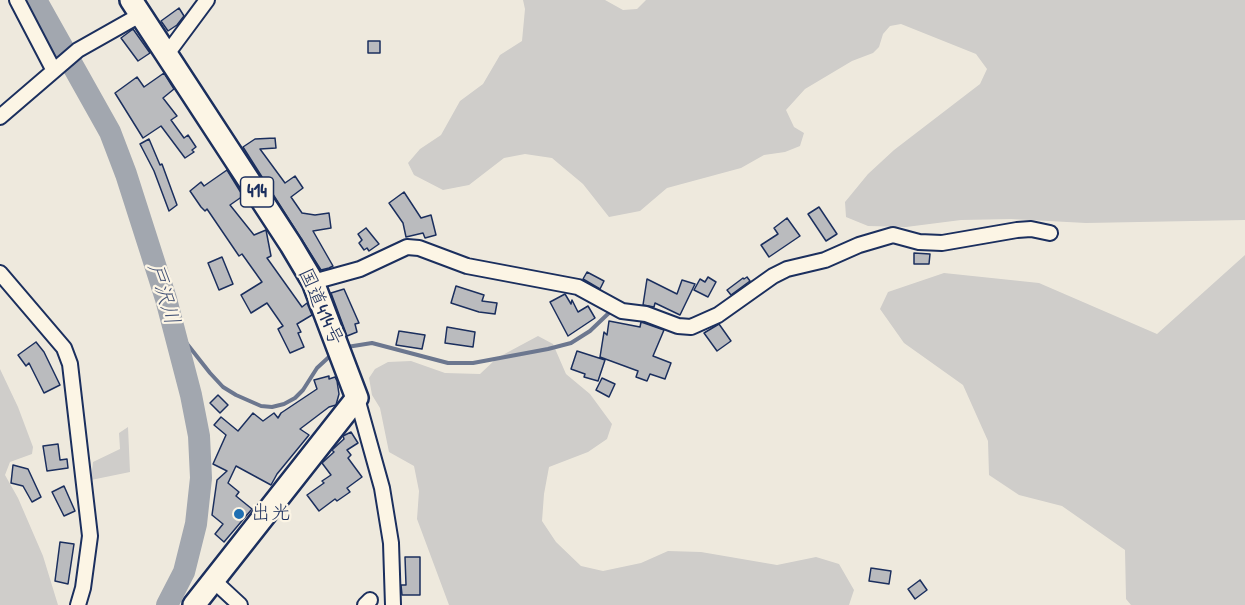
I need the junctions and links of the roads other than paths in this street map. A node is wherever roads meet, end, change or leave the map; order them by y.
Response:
1 (17, 0) edge
2 (207, 0) edge
3 (135, 7) edge
4 (167, 54) junction
5 (53, 69) junction
6 (0, 117) edge
7 (1050, 233) dead end
8 (0, 273) edge
9 (313, 282) junction
10 (357, 398) junction
11 (213, 580) junction
12 (78, 605) edge
13 (194, 605) edge
14 (240, 605) edge
15 (393, 605) edge

1 - 5 street
2 - 4 street
3 - 4 highway, 国道414号 / 414
3 - 5 street
4 - 9 highway, 国道414号 / 414
5 - 6 street
7 - 9 street
8 - 12 street
9 - 10 highway, 国道414号 / 414
10 - 11 highway
10 - 15 street
11 - 13 highway
11 - 14 street

